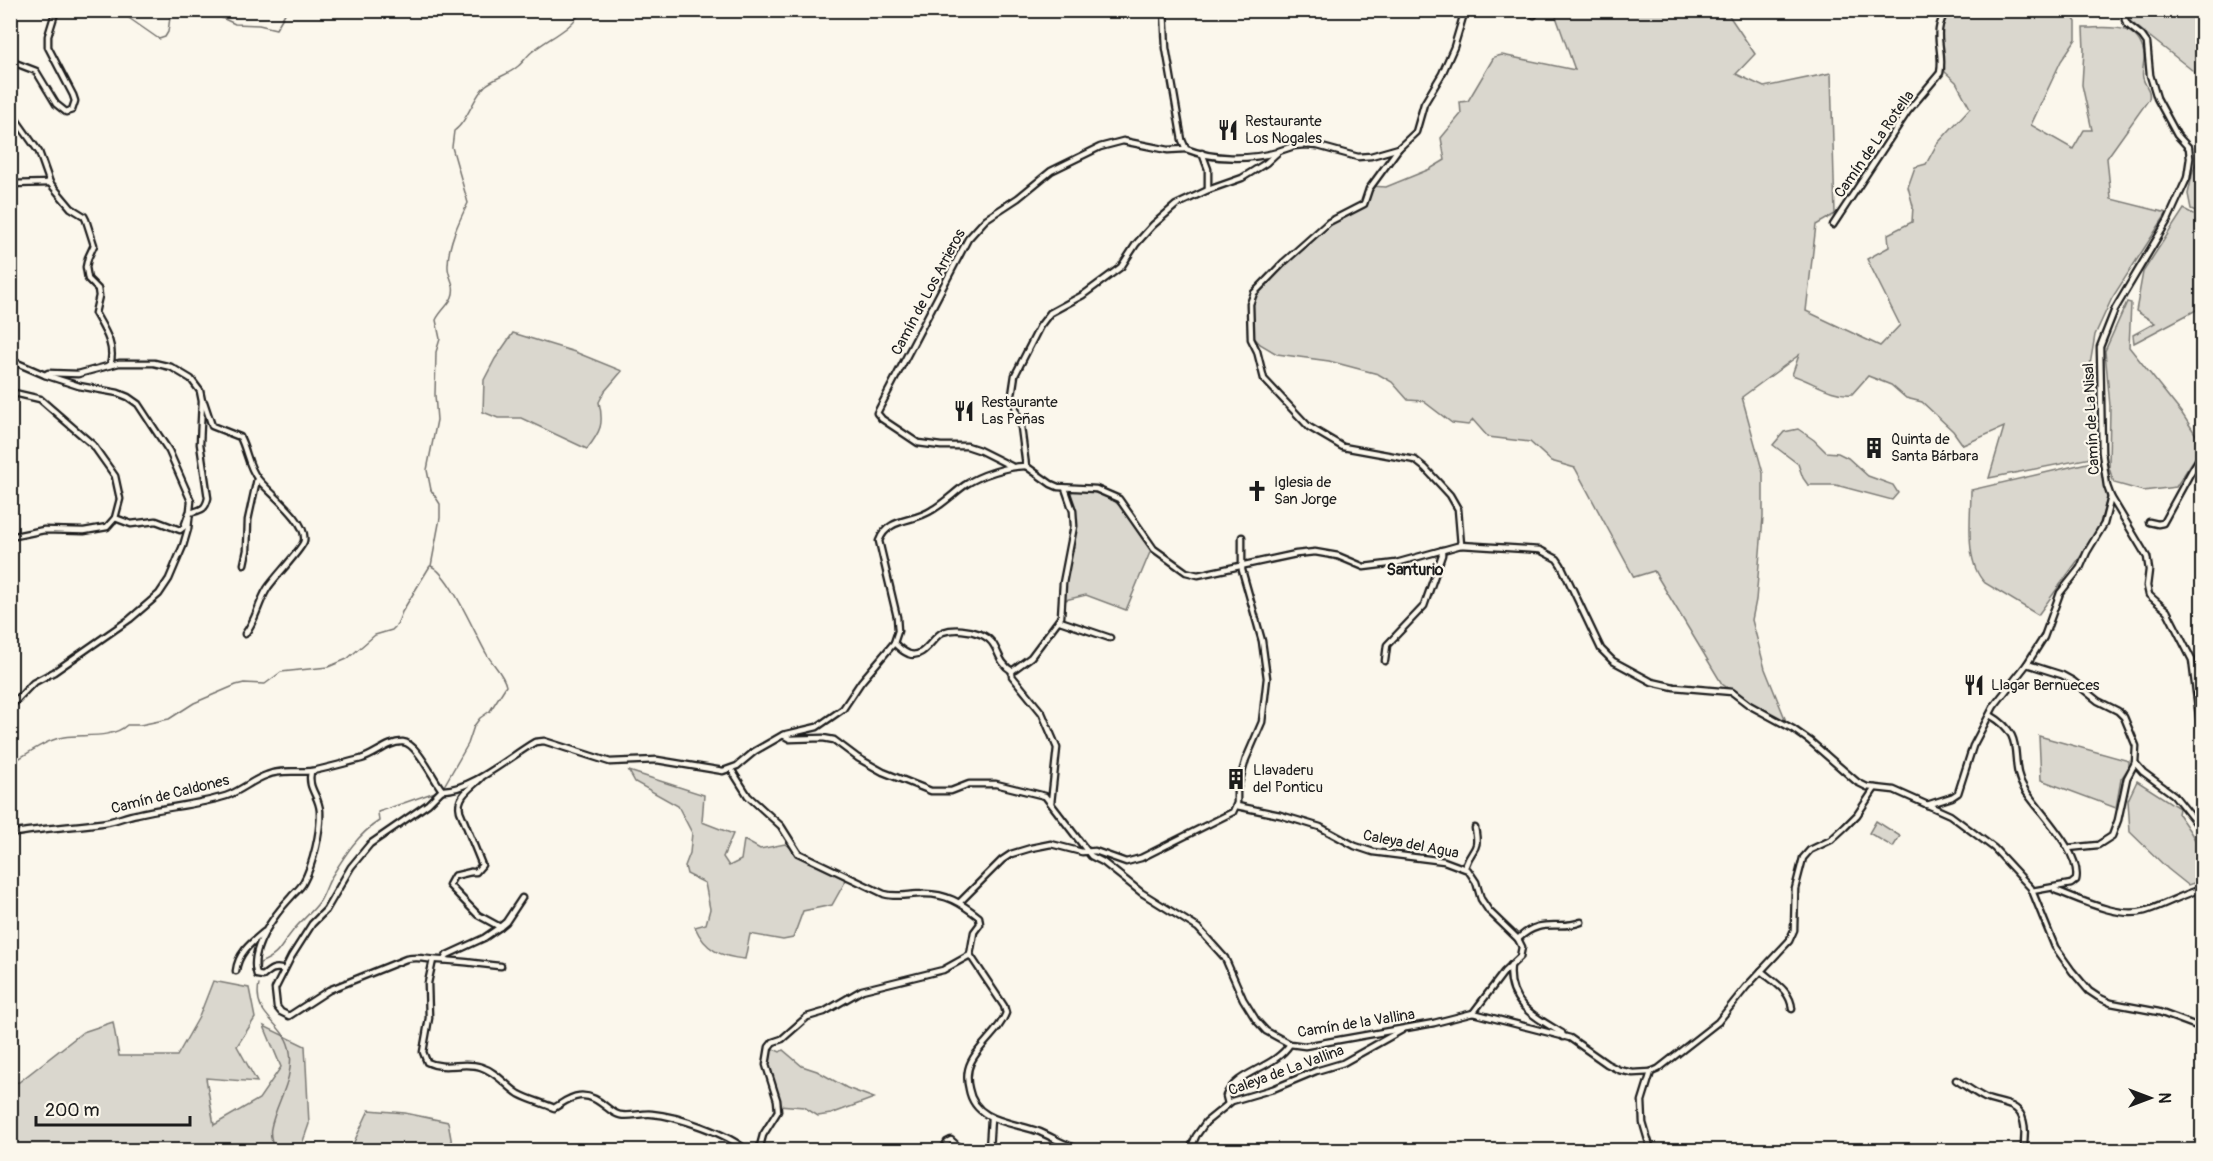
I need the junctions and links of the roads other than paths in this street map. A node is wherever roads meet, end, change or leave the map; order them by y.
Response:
1 (56, 10) edge
2 (1164, 10) edge
3 (1465, 10) edge
4 (1947, 10) edge
5 (2125, 10) edge
6 (10, 61) edge
7 (18, 64) junction
8 (10, 68) edge
9 (10, 111) edge
10 (1399, 148) junction
11 (1186, 149) junction
12 (1279, 152) junction
13 (1202, 153) junction
14 (50, 183) junction
15 (10, 184) edge
16 (1208, 190) junction
17 (1833, 225) dead end
18 (112, 353) junction
19 (10, 360) edge
20 (127, 362) junction
21 (110, 365) junction
22 (45, 375) junction
23 (200, 391) junction
24 (10, 392) edge
25 (2202, 454) edge
26 (1011, 466) junction
27 (1026, 466) junction
28 (257, 479) junction
29 (1065, 488) junction
30 (2111, 497) junction
31 (189, 513) junction
32 (115, 518) junction
33 (2149, 522) dead end
34 (10, 537) edge
35 (1242, 537) dead end
36 (1461, 545) junction
37 (1442, 550) junction
38 (244, 564) dead end
39 (1241, 566) junction
40 (1060, 621) junction
41 (245, 634) dead end
42 (1110, 638) dead end
43 (894, 643) junction
44 (1385, 660) dead end
45 (2027, 664) junction
46 (1012, 671) junction
47 (10, 707) edge
48 (1990, 715) junction
49 (783, 735) junction
50 (2202, 740) edge
51 (2135, 763) junction
52 (731, 769) junction
53 (311, 771) junction
54 (488, 772) junction
55 (1875, 788) junction
56 (442, 790) junction
57 (1051, 803) junction
58 (1927, 805) junction
59 (1237, 806) junction
60 (1475, 828) dead end
61 (2202, 830) edge
62 (10, 834) edge
63 (2068, 848) junction
64 (1087, 852) junction
65 (1465, 867) junction
66 (2052, 889) junction
67 (2202, 889) edge
68 (2032, 891) junction
69 (522, 898) dead end
70 (960, 902) junction
71 (1581, 922) dead end
72 (500, 927) junction
73 (267, 930) junction
74 (1518, 939) junction
75 (969, 955) junction
76 (433, 960) junction
77 (444, 960) junction
78 (1511, 965) junction
79 (501, 966) dead end
80 (285, 970) junction
81 (236, 971) dead end
82 (1761, 971) junction
83 (1792, 1009) dead end
84 (1473, 1013) junction
85 (1406, 1027) junction
86 (2202, 1028) edge
87 (1563, 1036) junction
88 (1290, 1044) junction
89 (1651, 1072) junction
90 (1956, 1080) dead end
91 (1228, 1104) junction
92 (991, 1118) junction
93 (746, 1150) edge
94 (759, 1150) edge
95 (943, 1150) edge
96 (962, 1150) edge
97 (989, 1150) edge
98 (1082, 1150) edge
99 (1190, 1150) edge
100 (1651, 1150) edge
101 (2025, 1150) edge

1 - 7 street
2 - 11 street
3 - 10 street
4 - 17 street, Camín de La Rotella
5 - 30 street, Camín de La Nisal
6 - 7 street
7 - 8 street
9 - 14 street
10 - 12 street
10 - 36 street
11 - 13 street
11 - 26 street, Camín de Los Arrieros
12 - 13 street
12 - 16 street
13 - 16 street
14 - 15 street
14 - 18 street
16 - 27 street
18 - 20 street
18 - 21 street
19 - 22 street
20 - 21 street
20 - 23 street
21 - 22 street
22 - 31 street
23 - 28 street
23 - 31 street
24 - 32 street
25 - 33 street
26 - 27 street
26 - 43 street
27 - 29 street
28 - 38 street
28 - 41 street
29 - 39 street
29 - 40 street
30 - 45 street, Camín de La Nisal
30 - 50 street
31 - 32 street
31 - 47 street
32 - 34 street
35 - 39 street
36 - 37 street
36 - 55 street
37 - 39 street
37 - 44 street
39 - 59 street
40 - 42 street
40 - 46 street
43 - 46 street
43 - 49 street
45 - 48 street, Camín de La Nisal
45 - 51 street
46 - 57 street
48 - 58 street, Camín de La Nisal
48 - 63 street
49 - 52 street
49 - 57 street
51 - 61 street
51 - 63 street
52 - 54 street
52 - 70 street
53 - 56 street, Camín de Caldones
53 - 62 street, Camín de Caldones
53 - 73 street
54 - 56 street
54 - 72 street
55 - 58 street
55 - 82 street
56 - 80 street
57 - 64 street, Camín de la Vallina
58 - 68 street
59 - 64 street
59 - 65 street, Caleya del Agua
60 - 65 street
63 - 66 street
64 - 70 street
64 - 88 street, Camín de la Vallina
65 - 74 street, Caleya del Agua
66 - 67 street
66 - 68 street
68 - 86 street
69 - 72 street
70 - 75 street
71 - 74 street
72 - 77 street
73 - 80 street
73 - 81 street
74 - 78 street
75 - 92 street
75 - 94 street
76 - 77 street
76 - 80 street
76 - 93 street
77 - 79 street
78 - 84 street
78 - 87 street
82 - 83 street
82 - 89 street
84 - 85 street, Camín de la Vallina
84 - 87 street
85 - 88 street, Camín de la Vallina
85 - 91 street, Caleya de La Vallina
87 - 89 street
88 - 91 street
89 - 100 street
90 - 101 street
91 - 99 street, Caleya de La Vallina
92 - 97 street
92 - 98 street
95 - 96 street

